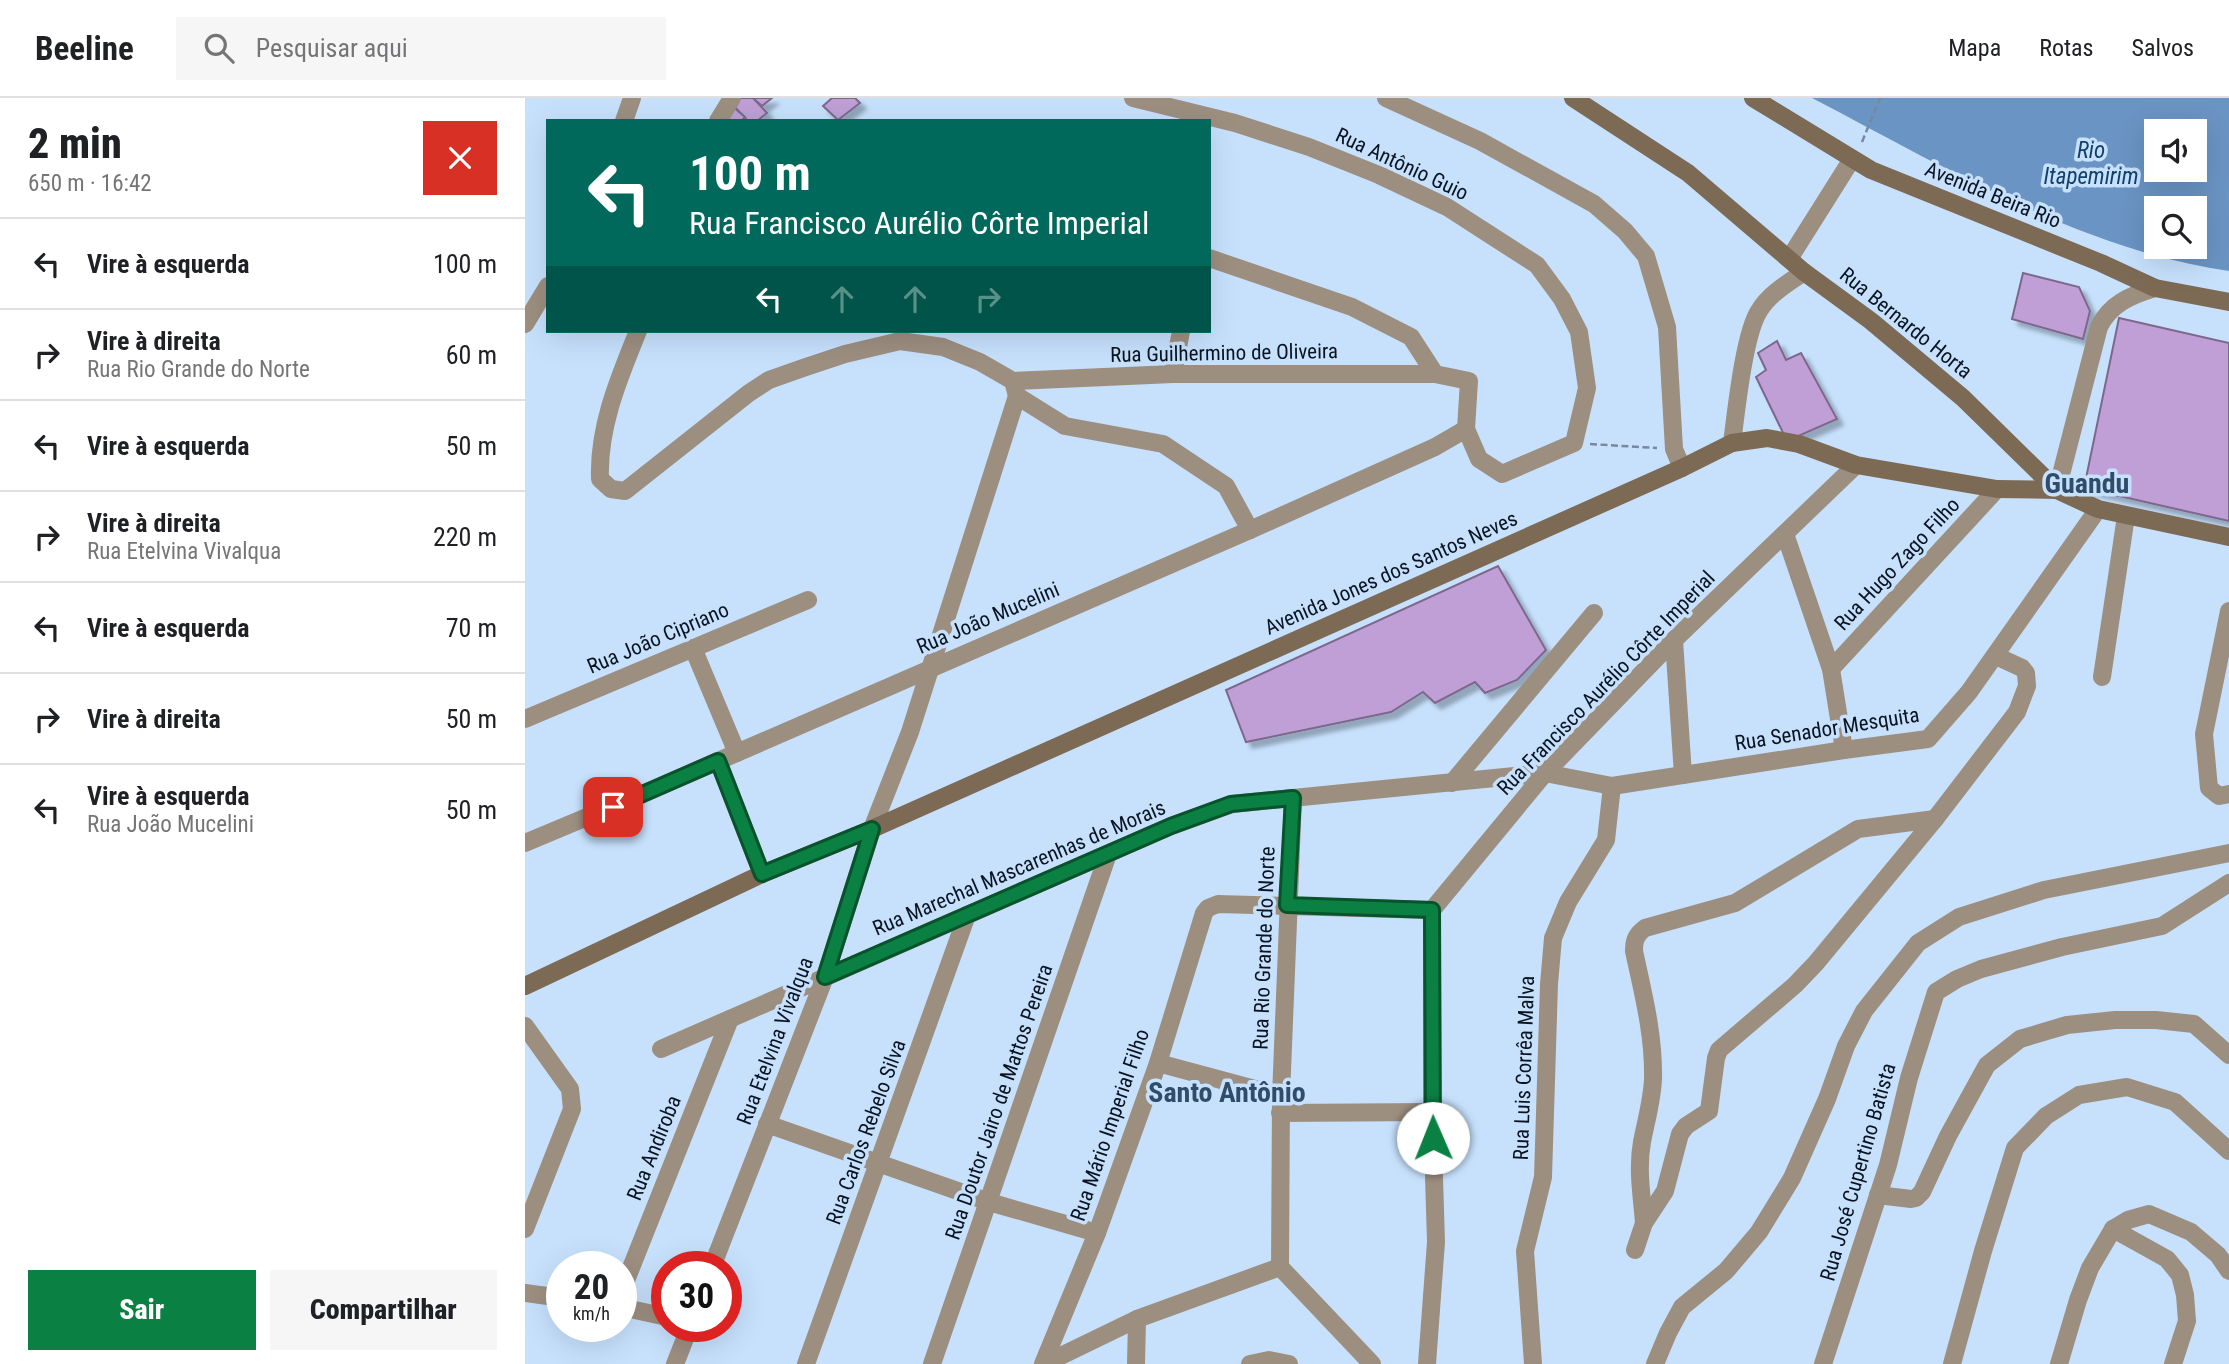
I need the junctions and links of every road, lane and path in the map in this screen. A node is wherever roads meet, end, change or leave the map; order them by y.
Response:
1 (632, 98) edge
2 (731, 98) edge
3 (1133, 98) edge
4 (1386, 98) edge
5 (1573, 98) edge
6 (1753, 98) edge
7 (1879, 98) edge
8 (625, 119) edge
9 (719, 119) edge
10 (1862, 142) dead end
11 (1852, 159) junction
12 (1211, 259) edge
13 (1789, 259) junction
14 (1804, 272) junction
15 (546, 288) edge
16 (2155, 288) junction
17 (2229, 302) edge
18 (525, 324) edge
19 (637, 333) edge
20 (1181, 333) edge
21 (1173, 374) junction
22 (1435, 374) junction
23 (1015, 389) junction
24 (1466, 429) junction
25 (1574, 443) junction
26 (1732, 443) junction
27 (1674, 449) junction
28 (1856, 465) junction
29 (1682, 468) junction
30 (1997, 489) junction
31 (2057, 490) junction
32 (2098, 509) junction
33 (2126, 516) junction
34 (1250, 530) junction
35 (1785, 534) junction
36 (2229, 537) edge
37 (808, 600) dead end
38 (2229, 611) edge
39 (1594, 613) dead end
40 (1674, 640) junction
41 (693, 648) junction
42 (1996, 656) junction
43 (928, 668) junction
44 (1831, 669) junction
45 (2102, 677) dead end
46 (525, 719) edge
47 (1845, 750) junction
48 (737, 753) junction
49 (718, 761) junction
50 (1545, 773) junction
51 (1683, 775) junction
52 (1452, 783) junction
53 (1612, 786) junction
54 (2224, 795) edge
55 (1293, 798) junction
56 (1935, 819) junction
57 (872, 829) junction
58 (525, 843) edge
59 (2229, 853) edge
60 (1108, 854) junction
61 (762, 874) junction
62 (2229, 883) edge
63 (1287, 905) junction
64 (1432, 910) junction
65 (967, 915) junction
66 (825, 977) junction
67 (525, 986) edge
68 (730, 1019) junction
69 (525, 1026) edge
70 (661, 1049) dead end
71 (2229, 1055) edge
72 (1158, 1063) junction
73 (1280, 1105) junction
74 (1432, 1112) junction
75 (767, 1124) junction
76 (2229, 1151) edge
77 (879, 1163) junction
78 (1878, 1195) junction
79 (989, 1202) junction
80 (1644, 1223) junction
81 (525, 1229) edge
82 (2113, 1229) junction
83 (1097, 1233) junction
84 (1635, 1250) dead end
85 (718, 1251) edge
86 (637, 1253) edge
87 (1280, 1267) junction
88 (2229, 1271) edge
89 (525, 1293) edge
90 (546, 1296) edge
91 (1137, 1319) junction
92 (684, 1342) edge
93 (675, 1364) edge
94 (806, 1364) edge
95 (932, 1364) edge
96 (1044, 1364) edge
97 (1136, 1364) edge
98 (1250, 1364) edge
99 (1289, 1364) edge
100 (1372, 1364) edge
101 (1427, 1364) edge
102 (1533, 1364) edge
103 (1655, 1364) edge
104 (1823, 1364) edge
105 (1952, 1364) edge
106 (2059, 1364) edge
107 (2173, 1364) edge

1 - 8 street
2 - 9 street
3 - 25 street, Rua Antônio Guio
4 - 27 street
5 - 13 main road, Rua Bernardo Horta
6 - 11 main road, Avenida Beira Rio
7 - 10 path
11 - 13 street
11 - 16 main road, Avenida Beira Rio
12 - 22 street
13 - 14 main road, Rua Bernardo Horta
14 - 26 street
14 - 31 main road, Rua Bernardo Horta
15 - 18 street
16 - 17 main road, Avenida Beira Rio
16 - 31 street
19 - 23 street
20 - 21 street
21 - 22 street, Rua Guilhermino de Oliveira
21 - 23 street, Rua Guilhermino de Oliveira
22 - 24 street, Rua Guilhermino de Oliveira
23 - 34 street
23 - 43 street, Rua Etelvina Vivalqua
24 - 25 street
24 - 34 street, Rua João Mucelini
25 - 27 path
26 - 28 main road, Avenida Jones dos Santos Neves
26 - 29 main road, Avenida Jones dos Santos Neves
27 - 29 street
28 - 30 main road, Avenida Jones dos Santos Neves
28 - 35 street, Rua Francisco Aurélio Côrte Imperial
29 - 57 main road, Avenida Jones dos Santos Neves
30 - 31 main road, Avenida Jones dos Santos Neves
30 - 44 street, Rua Hugo Zago Filho
31 - 32 main road, Rua Bernardo Horta
32 - 33 main road, Rua Bernardo Horta
32 - 42 street, Rua Senador Mesquita
33 - 36 main road, Rua Bernardo Horta
33 - 45 street
34 - 43 street, Rua João Mucelini
35 - 40 street, Rua Francisco Aurélio Côrte Imperial
35 - 44 street
37 - 41 street, Rua João Cipriano
38 - 54 street
39 - 52 street
40 - 50 street, Rua Francisco Aurélio Côrte Imperial
40 - 51 street
41 - 46 street, Rua João Cipriano
41 - 48 street
42 - 47 street, Rua Senador Mesquita
42 - 56 street
43 - 48 street, Rua João Mucelini
43 - 57 street, Rua Etelvina Vivalqua
44 - 47 street
47 - 51 street, Rua Senador Mesquita
48 - 49 street, Rua João Mucelini
49 - 58 street, Rua João Mucelini
49 - 61 street
50 - 52 street, Rua Senador Mesquita
50 - 53 street, Rua Senador Mesquita
50 - 64 street, Rua Francisco Aurélio Côrte Imperial
51 - 53 street, Rua Senador Mesquita
52 - 55 street, Rua Marechal Mascarenhas de Morais
53 - 102 street, Rua Luis Corrêa Malva
55 - 60 street, Rua Marechal Mascarenhas de Morais
55 - 63 street, Rua Rio Grande do Norte
56 - 80 street
56 - 80 street
57 - 61 main road, Avenida Jones dos Santos Neves
57 - 66 street, Rua Etelvina Vivalqua
59 - 103 street
60 - 65 street, Rua Marechal Mascarenhas de Morais
60 - 79 street, Rua Doutor Jairo de Mattos Pereira
61 - 67 main road, Avenida Jones dos Santos Neves
62 - 78 street, Rua José Cupertino Batista
63 - 64 street
63 - 72 street, Rua Mário Imperial Filho
63 - 73 street, Rua Rio Grande do Norte
64 - 74 street
65 - 66 street, Rua Marechal Mascarenhas de Morais
65 - 77 street, Rua Carlos Rebelo Silva
66 - 68 street, Rua Marechal Mascarenhas de Morais
66 - 75 street, Rua Etelvina Vivalqua
68 - 70 street, Rua Marechal Mascarenhas de Morais
68 - 86 street, Rua Andiroba
69 - 81 street
71 - 78 street
72 - 73 street
72 - 83 street, Rua Mário Imperial Filho
73 - 74 street
73 - 87 street, Rua Rio Grande do Norte
74 - 101 street
75 - 77 street
75 - 85 street, Rua Etelvina Vivalqua
76 - 105 street
77 - 79 street
77 - 94 street, Rua Carlos Rebelo Silva
78 - 104 street, Rua José Cupertino Batista
79 - 83 street
79 - 95 street, Rua Doutor Jairo de Mattos Pereira
80 - 84 street
82 - 88 street
82 - 106 street
82 - 107 street
83 - 96 street, Rua Mário Imperial Filho
87 - 91 street
87 - 100 street
89 - 90 street
91 - 96 street
91 - 97 street
92 - 93 street
98 - 99 street

